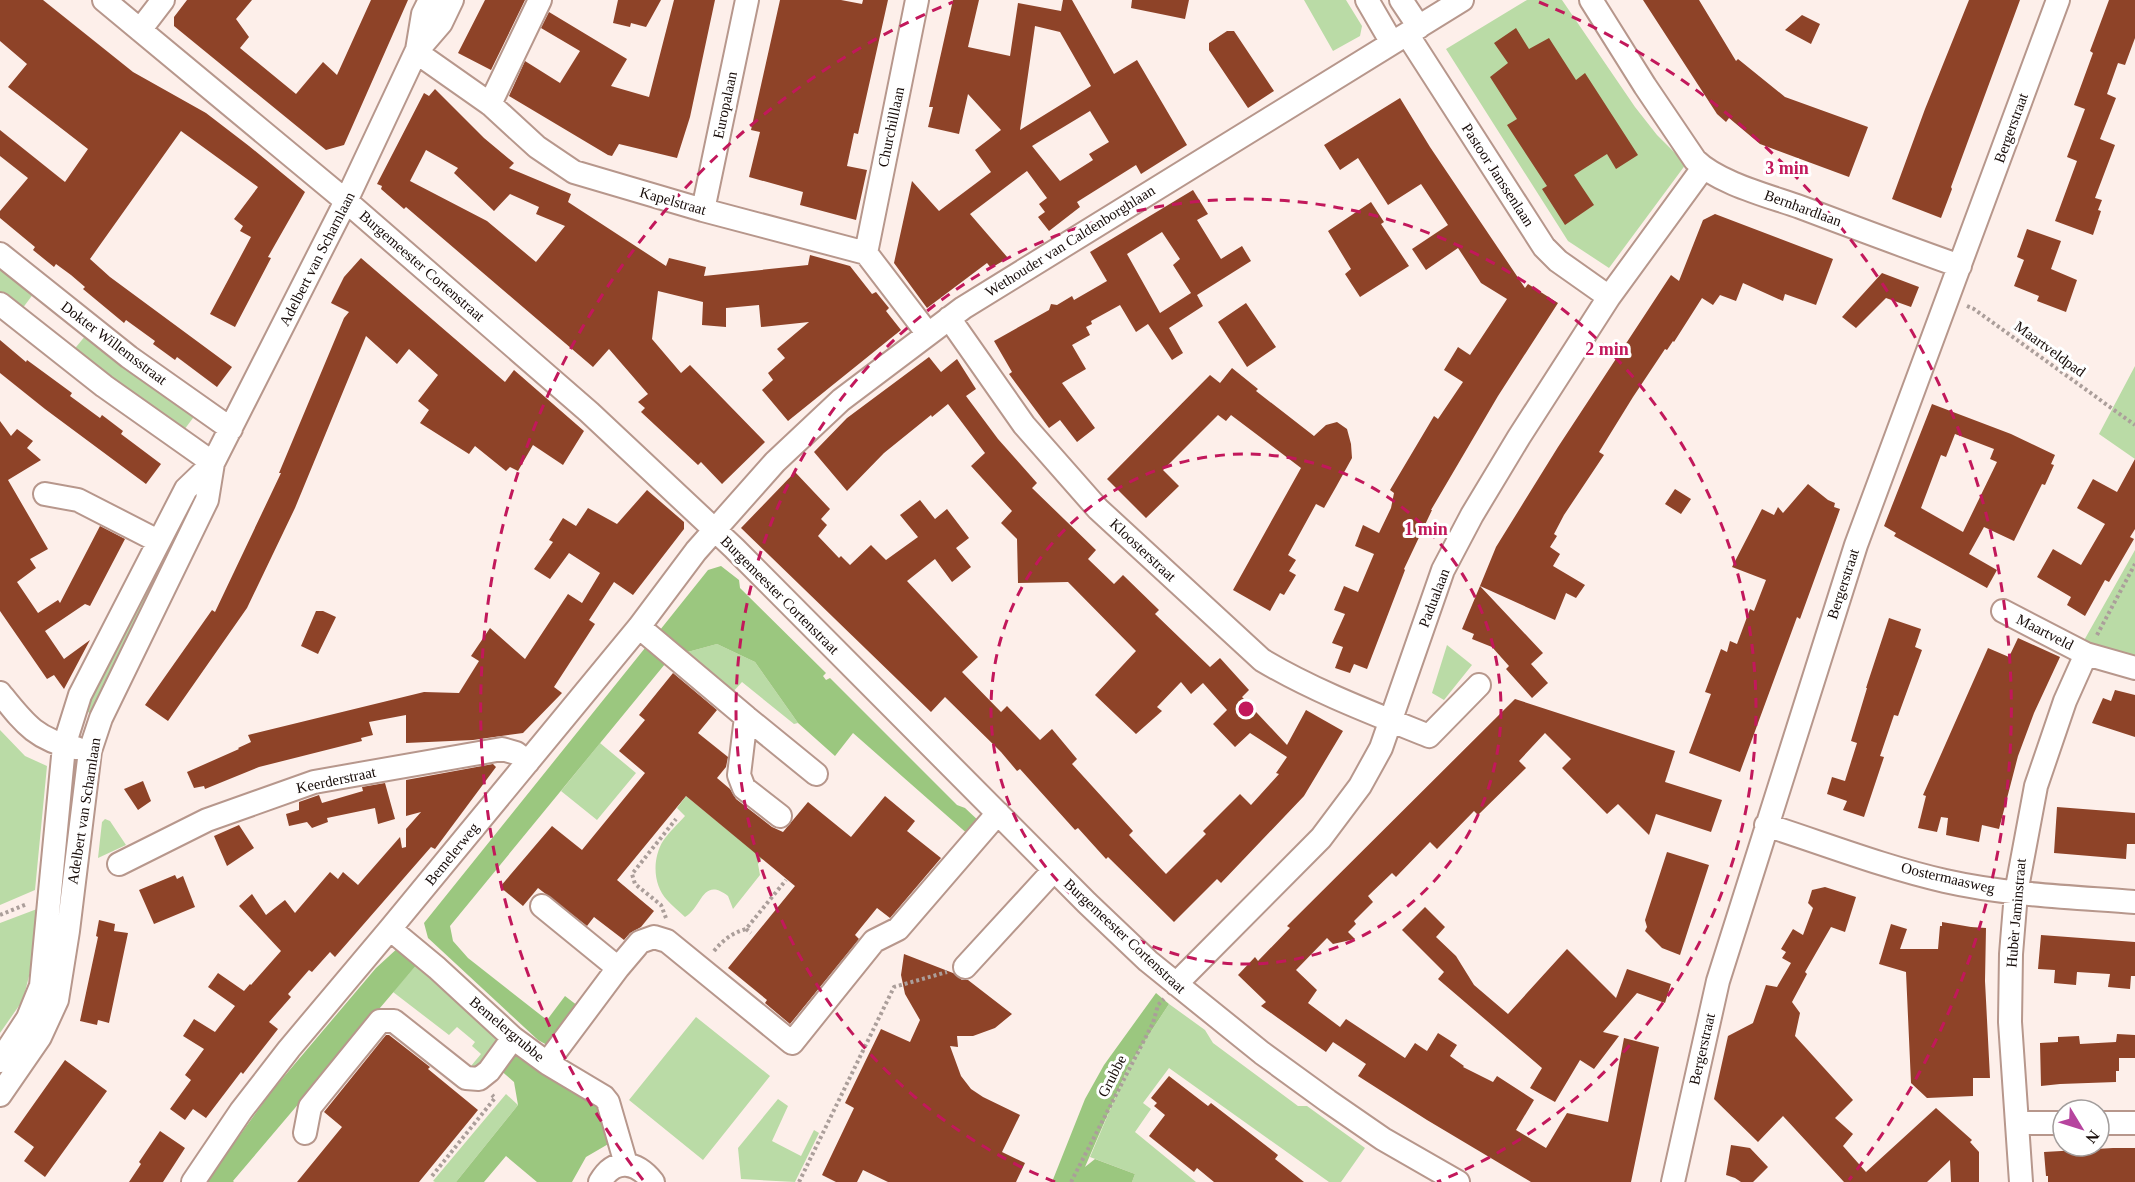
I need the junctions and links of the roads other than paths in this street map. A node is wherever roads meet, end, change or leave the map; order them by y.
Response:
1 (104, 0) edge
2 (163, 0) edge
3 (430, 0) edge
4 (452, 0) edge
5 (540, 0) edge
6 (747, 0) edge
7 (917, 0) edge
8 (1367, 0) edge
9 (1401, 0) edge
10 (1461, 0) edge
11 (1591, 0) edge
12 (2058, 0) edge
13 (140, 30) junction
14 (1406, 34) junction
15 (416, 52) junction
16 (490, 104) junction
17 (1703, 168) junction
18 (346, 201) junction
19 (703, 210) junction
20 (866, 253) junction
21 (0, 254) edge
22 (1960, 266) junction
23 (1609, 297) junction
24 (0, 304) edge
25 (949, 318) junction
26 (928, 334) junction
27 (231, 429) junction
28 (213, 463) junction
29 (45, 494) dead end
30 (714, 530) junction
31 (158, 541) junction
32 (2003, 611) dead end
33 (639, 627) junction
34 (2086, 654) junction
35 (2135, 668) edge
36 (1479, 685) dead end
37 (0, 693) edge
38 (747, 717) junction
39 (1390, 720) junction
40 (64, 746) junction
41 (90, 751) junction
42 (528, 762) junction
43 (816, 774) dead end
44 (998, 813) junction
45 (780, 816) dead end
46 (1766, 825) junction
47 (119, 864) dead end
48 (1054, 870) junction
49 (2016, 893) junction
50 (2135, 902) edge
51 (542, 906) dead end
52 (390, 929) junction
53 (965, 967) road end
54 (618, 968) junction
55 (1176, 984) junction
56 (513, 1038) junction
57 (0, 1061) edge
58 (547, 1063) junction
59 (0, 1095) edge
60 (2018, 1123) junction
61 (2051, 1123) edge
62 (2111, 1123) edge
63 (2135, 1123) edge
64 (305, 1133) dead end
65 (626, 1164) junction
66 (193, 1182) edge
67 (600, 1182) edge
68 (653, 1182) edge
69 (1458, 1182) edge
70 (1673, 1182) edge
71 (2021, 1182) edge

1 - 13 street, Burgemeester Cortenstraat
2 - 13 street
3 - 15 street, Adelbert van Scharnlaan
4 - 15 street, Adelbert van Scharnlaan
5 - 16 street
6 - 19 street, Europalaan
7 - 20 street, Churchilllaan
8 - 14 street
9 - 14 street
10 - 14 street, Wethouder van Caldenborghlaan
11 - 17 street, Bernhardlaan
12 - 22 street, Bergerstraat
13 - 18 street, Burgemeester Cortenstraat
14 - 23 street, Pastoor Janssenlaan
14 - 25 street, Wethouder van Caldenborghlaan
15 - 16 street, Kapelstraat
15 - 18 street, Adelbert van Scharnlaan
16 - 19 street, Kapelstraat
17 - 22 street, Bernhardlaan
17 - 23 street, Padualaan
18 - 27 street, Adelbert van Scharnlaan
18 - 30 street, Burgemeester Cortenstraat
19 - 20 street, Kapelstraat
20 - 26 street
21 - 27 street, Dokter Willemsstraat
22 - 46 street, Bergerstraat
23 - 39 street, Padualaan
24 - 28 street
25 - 26 street, Wethouder van Caldenborghlaan
25 - 39 street, Kloosterstraat
26 - 30 street, Wethouder van Caldenborghlaan
27 - 28 street, Adelbert van Scharnlaan
28 - 31 street, Adelbert van Scharnlaan
28 - 41 street, Adelbert van Scharnlaan
29 - 31 street
30 - 33 street, Bemelerweg
30 - 44 street, Burgemeester Cortenstraat
31 - 40 street, Adelbert van Scharnlaan
32 - 34 street, Maartveld
33 - 38 street
33 - 42 street, Bemelerweg
34 - 35 street, Maartveld
34 - 49 street, Hubèr Jaminstraat
36 - 39 street, Kloosterstraat
37 - 40 street
38 - 43 street
38 - 45 street
39 - 55 street, Padualaan
40 - 41 street
40 - 57 street, Adelbert van Scharnlaan
41 - 59 street, Adelbert van Scharnlaan
42 - 47 street, Keerderstraat
42 - 52 street, Bemelerweg
44 - 48 street, Burgemeester Cortenstraat
44 - 54 street
46 - 49 street, Oostermaasweg
46 - 70 street, Bergerstraat
48 - 53 street
48 - 55 street, Burgemeester Cortenstraat
49 - 50 street, Oostermaasweg
49 - 60 street, Hubèr Jaminstraat
51 - 54 street
52 - 56 street, Bemelergrubbe
52 - 66 street, Bemelerweg
54 - 58 street
55 - 69 street, Burgemeester Cortenstraat
56 - 58 street, Bemelergrubbe
56 - 64 street
58 - 65 street, Bemelergrubbe
60 - 61 street
60 - 71 street, Hubèr Jaminstraat
62 - 63 street
65 - 67 street
65 - 68 street

